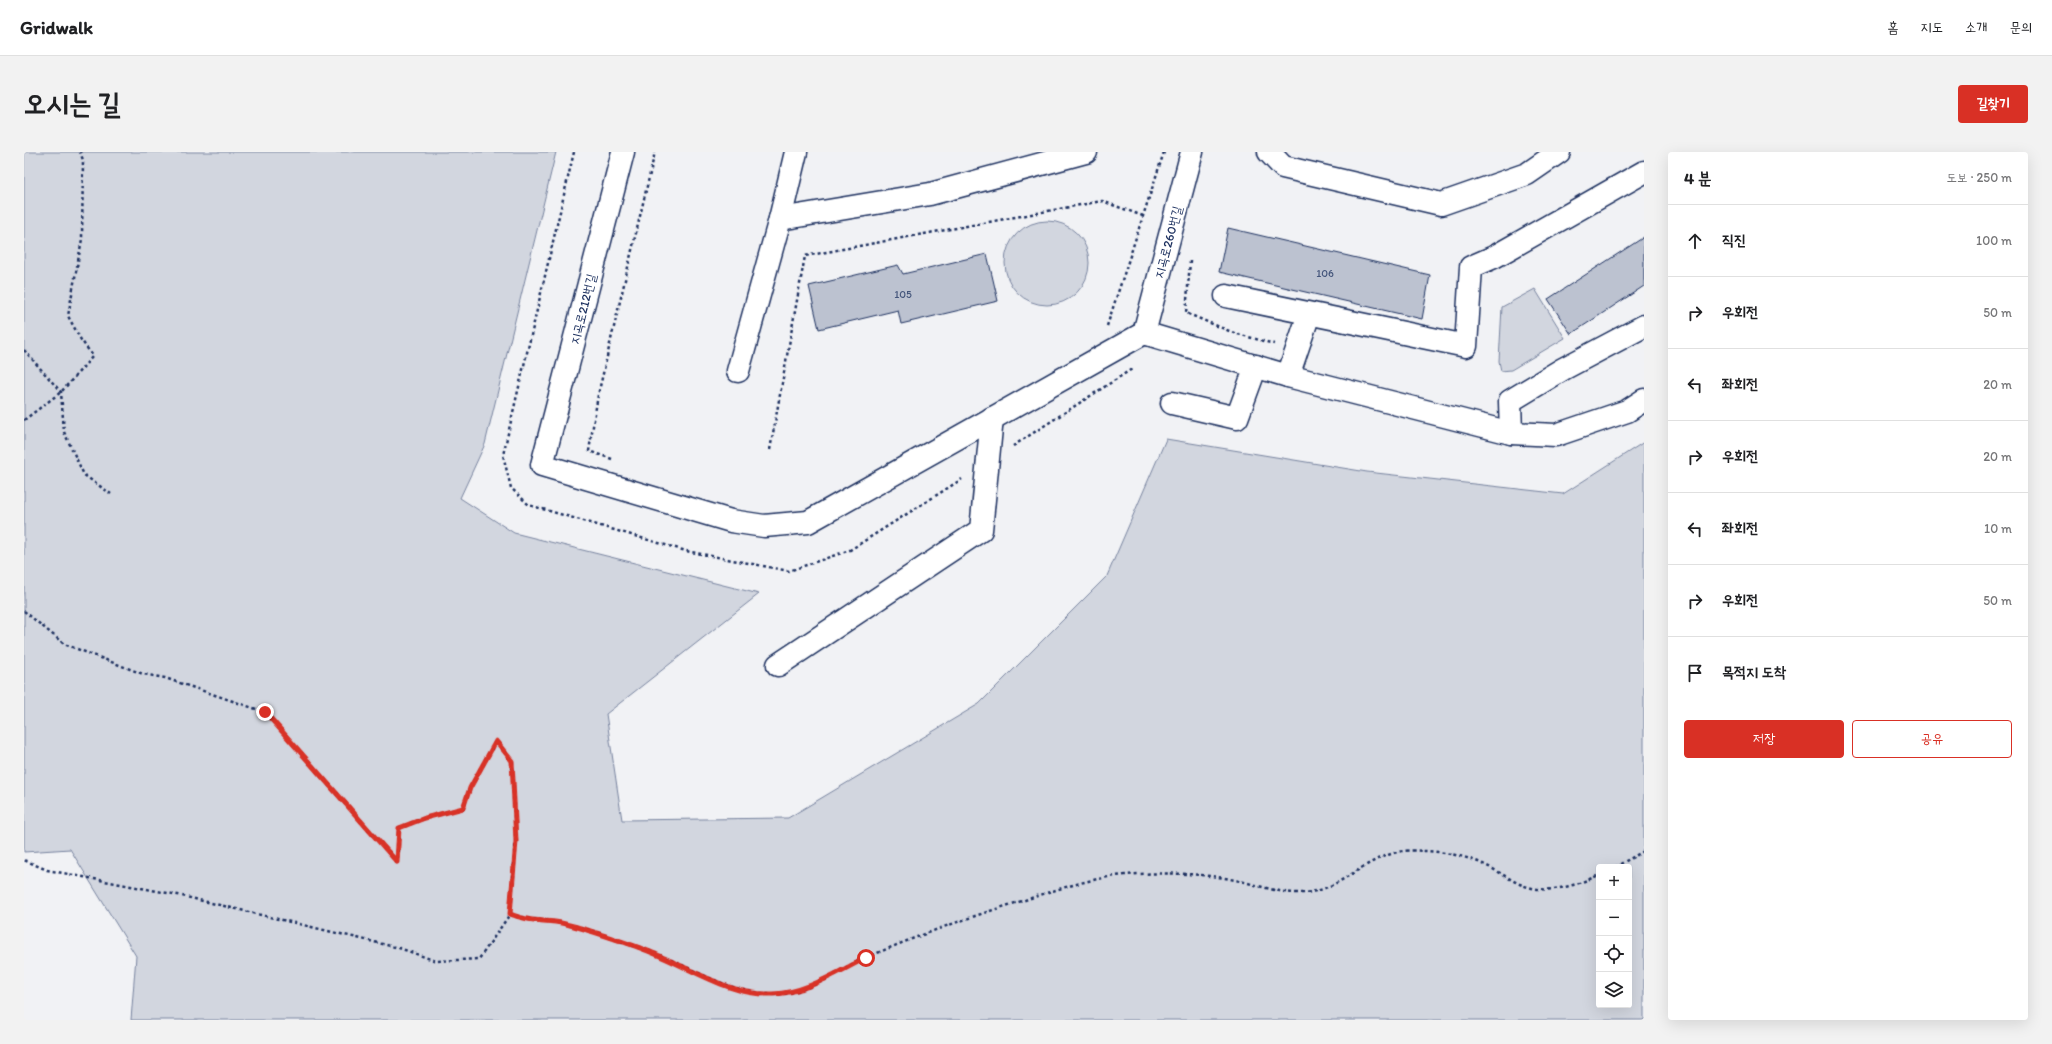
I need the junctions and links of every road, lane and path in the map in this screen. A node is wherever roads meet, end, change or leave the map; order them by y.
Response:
1 (80, 152) edge
2 (574, 152) edge
3 (623, 152) edge
4 (655, 152) edge
5 (796, 152) edge
6 (1086, 152) edge
7 (1164, 152) edge
8 (1192, 152) edge
9 (1269, 152) edge
10 (1559, 152) edge
11 (1644, 172) edge
12 (1143, 216) junction
13 (780, 219) junction
14 (1190, 260) dead end
15 (1226, 296) dead end
16 (1309, 314) junction
17 (1644, 326) edge
18 (1106, 331) dead end
19 (1144, 333) junction
20 (24, 350) edge
21 (1297, 351) junction
22 (1256, 366) junction
23 (738, 371) dead end
24 (1288, 376) junction
25 (61, 392) junction
26 (1644, 400) edge
27 (1172, 403) dead end
28 (514, 407) dead end
29 (992, 418) junction
30 (24, 420) edge
31 (1511, 433) junction
32 (770, 450) dead end
33 (619, 461) dead end
34 (111, 494) dead end
35 (24, 611) edge
36 (778, 665) dead end
37 (1644, 851) edge
38 (24, 860) edge
39 (1620, 864) edge
40 (1596, 876) edge
41 (510, 914) junction

1 - 25 path
2 - 28 path
3 - 29 street, 지곡로212번길
4 - 33 path
5 - 13 street
6 - 13 street
7 - 12 path
8 - 19 street, 지곡로260번길
9 - 10 street
11 - 16 street
12 - 18 path
12 - 32 path
13 - 23 street
14 - 21 path
15 - 16 street
16 - 21 street
17 - 31 street
19 - 22 street
19 - 29 street
20 - 25 path
21 - 24 street
22 - 24 street
22 - 27 street
24 - 31 street
25 - 30 path
25 - 34 path
26 - 31 street
29 - 36 street
35 - 41 path
37 - 39 path
38 - 41 path
40 - 41 path

